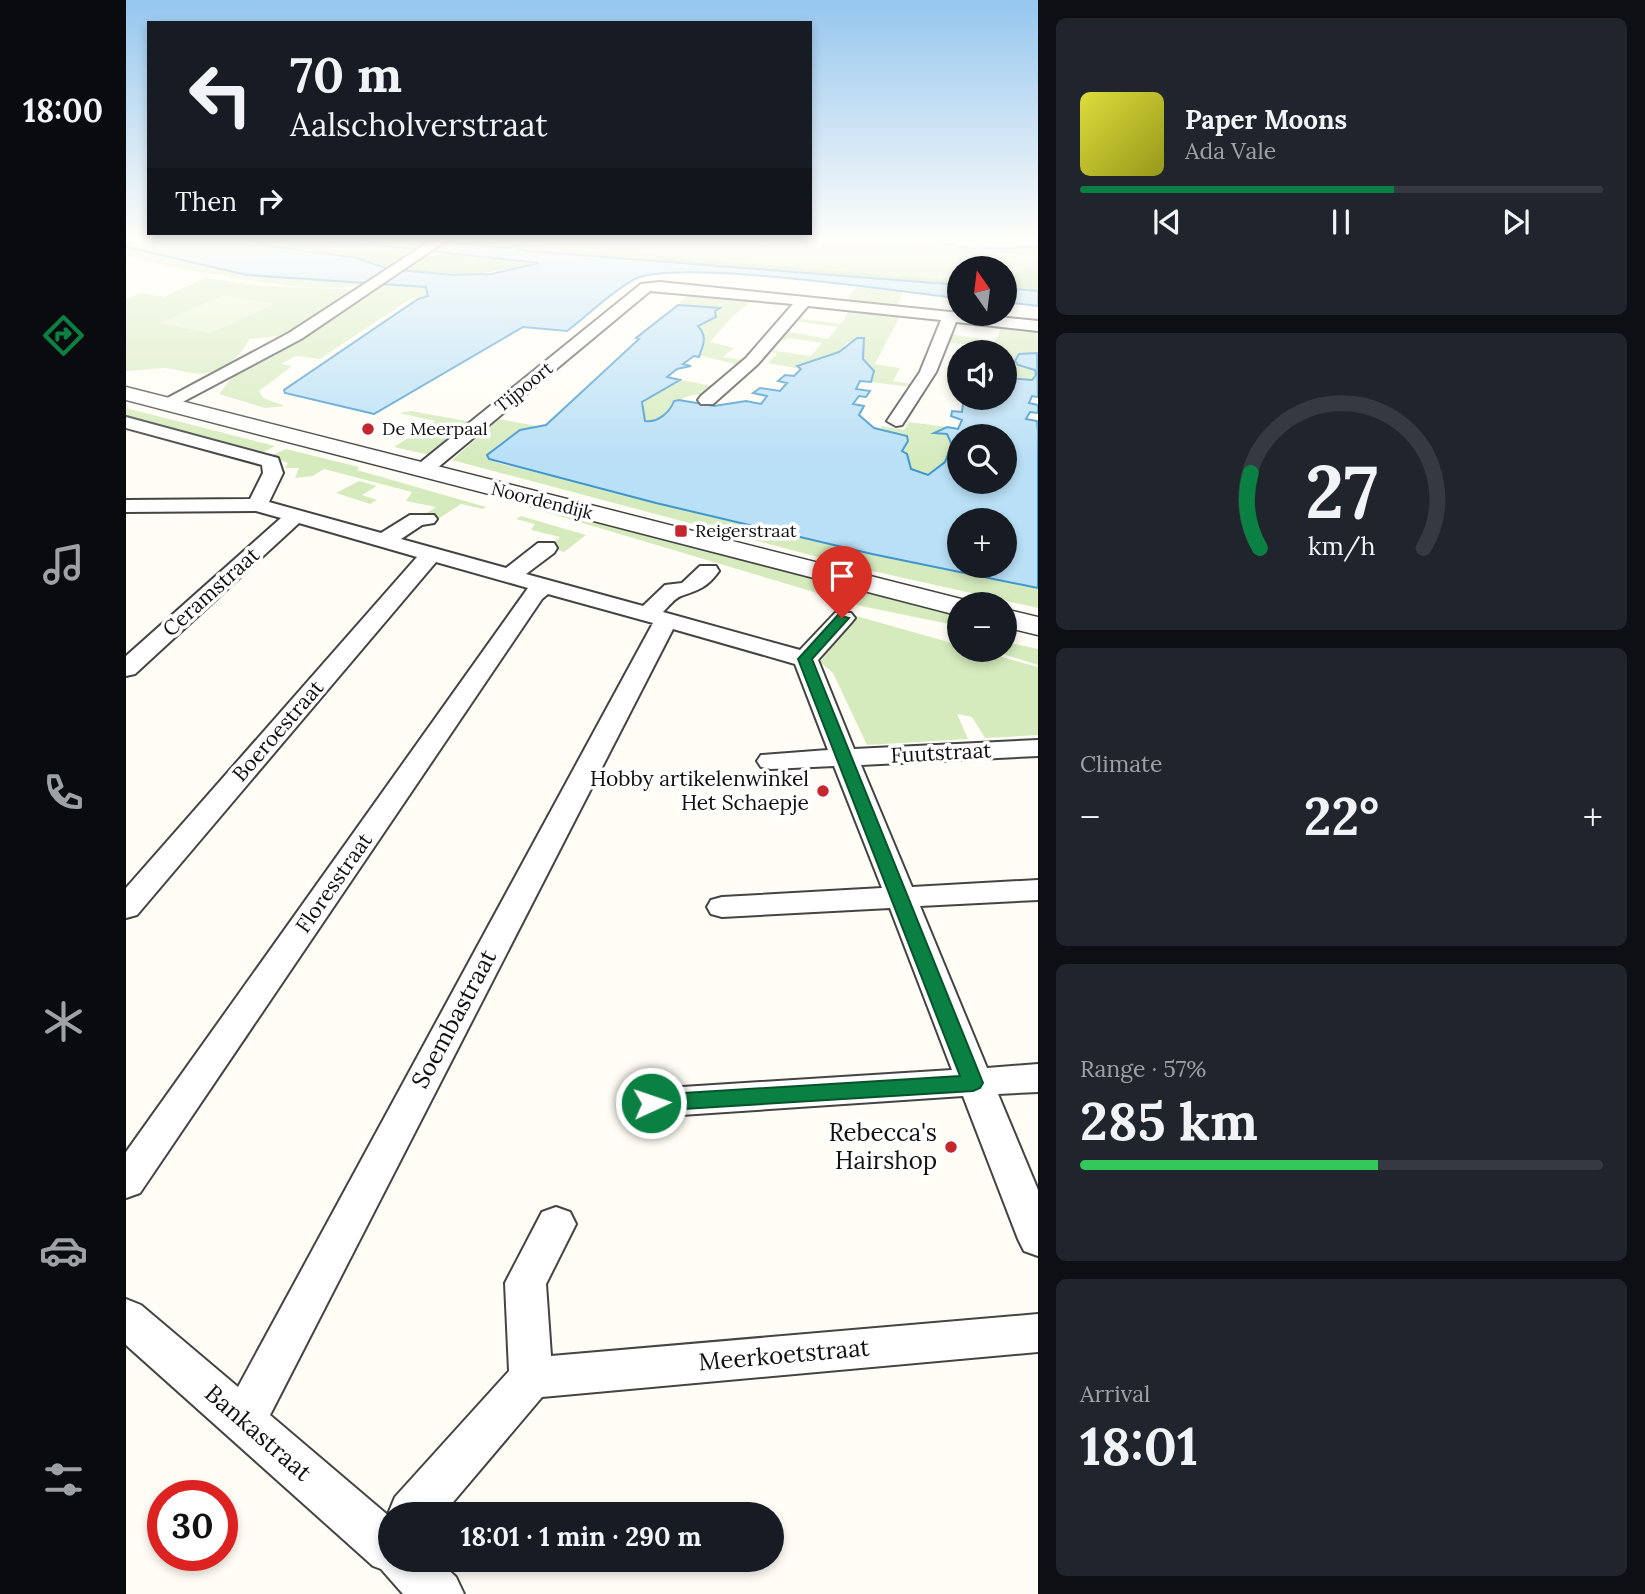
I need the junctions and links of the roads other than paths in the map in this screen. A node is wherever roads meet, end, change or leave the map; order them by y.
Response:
1 (330, 312) edge
2 (616, 312) edge
3 (794, 312) edge
4 (908, 312) edge
5 (947, 317) edge
6 (947, 324) edge
7 (1017, 324) edge
8 (1038, 326) edge
9 (126, 393) edge
10 (707, 400) dead end
11 (167, 403) junction
12 (897, 421) dead end
13 (131, 426) edge
14 (423, 470) junction
15 (257, 505) junction
16 (126, 506) edge
17 (295, 516) junction
18 (427, 519) dead end
19 (384, 541) junction
20 (546, 548) dead end
21 (431, 554) junction
22 (708, 571) dead end
23 (509, 576) junction
24 (544, 586) junction
25 (947, 604) edge
26 (657, 617) junction
27 (842, 618) dead end
28 (1017, 621) edge
29 (1038, 626) edge
30 (805, 659) junction
31 (126, 669) edge
32 (1038, 748) edge
33 (844, 758) junction
34 (771, 761) dead end
35 (1038, 890) edge
36 (899, 898) junction
37 (722, 907) dead end
38 (126, 908) edge
39 (1038, 1078) edge
40 (973, 1083) junction
41 (651, 1103) dead end
42 (126, 1182) edge
43 (556, 1224) dead end
44 (1038, 1238) edge
45 (126, 1318) edge
46 (1038, 1333) edge
47 (531, 1378) junction
48 (244, 1420) junction
49 (428, 1502) edge
50 (378, 1527) edge
51 (421, 1572) edge
52 (439, 1594) edge

1 - 11 street
2 - 14 street, Tijpoort
3 - 10 street
4 - 5 street, Tijpoort
6 - 12 street
7 - 8 street, Tijpoort
9 - 11 street, Noordendijk
11 - 14 street, Noordendijk
13 - 15 street
14 - 25 street, Noordendijk
15 - 16 street
15 - 17 street
17 - 19 street
17 - 31 street, Ceramstraat
18 - 19 street
19 - 21 street
20 - 23 street
21 - 23 street
21 - 38 street, Boeroestraat
22 - 26 street
23 - 24 street
24 - 26 street
24 - 42 street, Floresstraat
26 - 30 street
26 - 48 street, Soembastraat
27 - 30 street
28 - 29 street
30 - 33 street
32 - 33 street, Fuutstraat
33 - 34 street, Fuutstraat
33 - 36 street
35 - 36 street
36 - 37 street
36 - 40 street
39 - 40 street
40 - 41 street
40 - 44 street
43 - 47 street
45 - 48 street, Bankastraat
46 - 47 street, Meerkoetstraat
47 - 49 street
48 - 50 street, Bankastraat
51 - 52 street, Bankastraat

